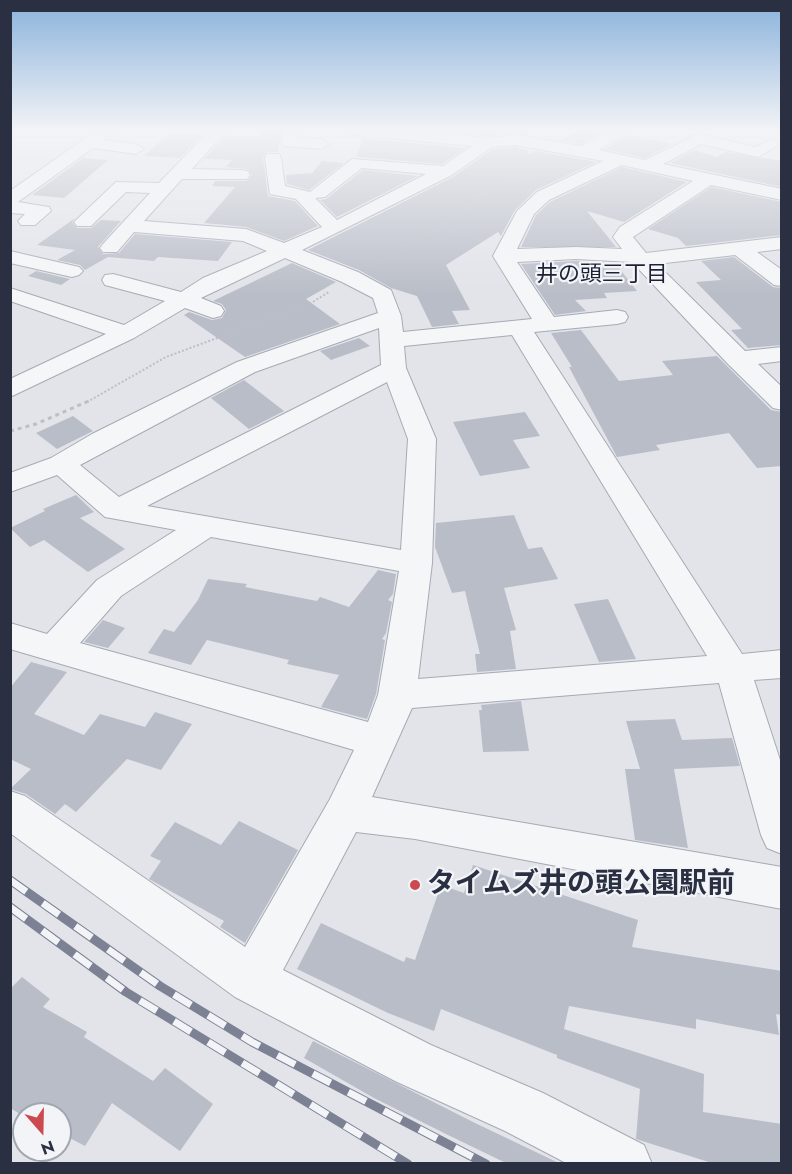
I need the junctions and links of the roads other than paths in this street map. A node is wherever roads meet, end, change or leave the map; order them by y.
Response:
1 (32, 185) joint
2 (168, 185) edge
3 (276, 185) edge
4 (329, 185) edge
5 (419, 185) edge
6 (567, 185) edge
7 (699, 185) edge
8 (739, 185) edge
9 (55, 188) dead end
10 (164, 189) junction
11 (319, 193) dead end
12 (782, 195) edge
13 (10, 200) edge
14 (10, 207) edge
15 (28, 221) dead end
16 (84, 222) dead end
17 (129, 226) junction
18 (782, 226) edge
19 (334, 229) junction
20 (782, 237) edge
21 (782, 243) edge
22 (110, 248) dead end
23 (740, 249) junction
24 (286, 251) junction
25 (506, 251) junction
26 (10, 256) edge
27 (639, 258) junction
28 (72, 271) dead end
29 (113, 280) dead end
30 (782, 280) edge
31 (10, 294) edge
32 (186, 300) junction
33 (213, 311) dead end
34 (616, 317) dead end
35 (533, 325) junction
36 (391, 328) junction
37 (126, 333) junction
38 (782, 354) edge
39 (737, 359) junction
40 (10, 364) edge
41 (394, 369) junction
42 (44, 375) junction
43 (10, 388) edge
44 (782, 402) edge
45 (61, 464) junction
46 (10, 483) edge
47 (116, 510) junction
48 (204, 527) junction
49 (417, 563) junction
50 (10, 636) edge
51 (55, 648) junction
52 (782, 664) edge
53 (733, 669) junction
54 (397, 695) junction
55 (377, 741) junction
56 (10, 809) edge
57 (345, 812) junction
58 (782, 835) edge
59 (782, 888) edge
60 (252, 980) junction
61 (625, 1164) edge

1 - 9 street
1 - 13 street
2 - 10 street
3 - 19 street
4 - 11 street
5 - 19 street
6 - 25 street
7 - 27 street
8 - 12 street
10 - 16 street
10 - 17 street
14 - 15 street
17 - 22 street
17 - 24 street
18 - 20 street
19 - 24 street
21 - 23 street
23 - 27 street
23 - 30 street
24 - 32 street
24 - 36 street
25 - 27 street
25 - 35 street
26 - 28 street
27 - 39 street
29 - 32 street
31 - 37 street
32 - 33 street
32 - 37 street
34 - 35 street
35 - 36 street
35 - 53 street
36 - 41 street
36 - 45 street
37 - 42 street
38 - 39 street
39 - 44 street
40 - 42 street
41 - 47 street
41 - 49 street
42 - 43 street
45 - 46 street
45 - 47 street
47 - 48 street
48 - 49 street
48 - 51 street
49 - 54 street
50 - 51 street
51 - 55 street
52 - 53 street
53 - 54 street
53 - 58 street
54 - 55 street
55 - 57 street
56 - 60 street
57 - 59 street
57 - 60 street
60 - 61 street

